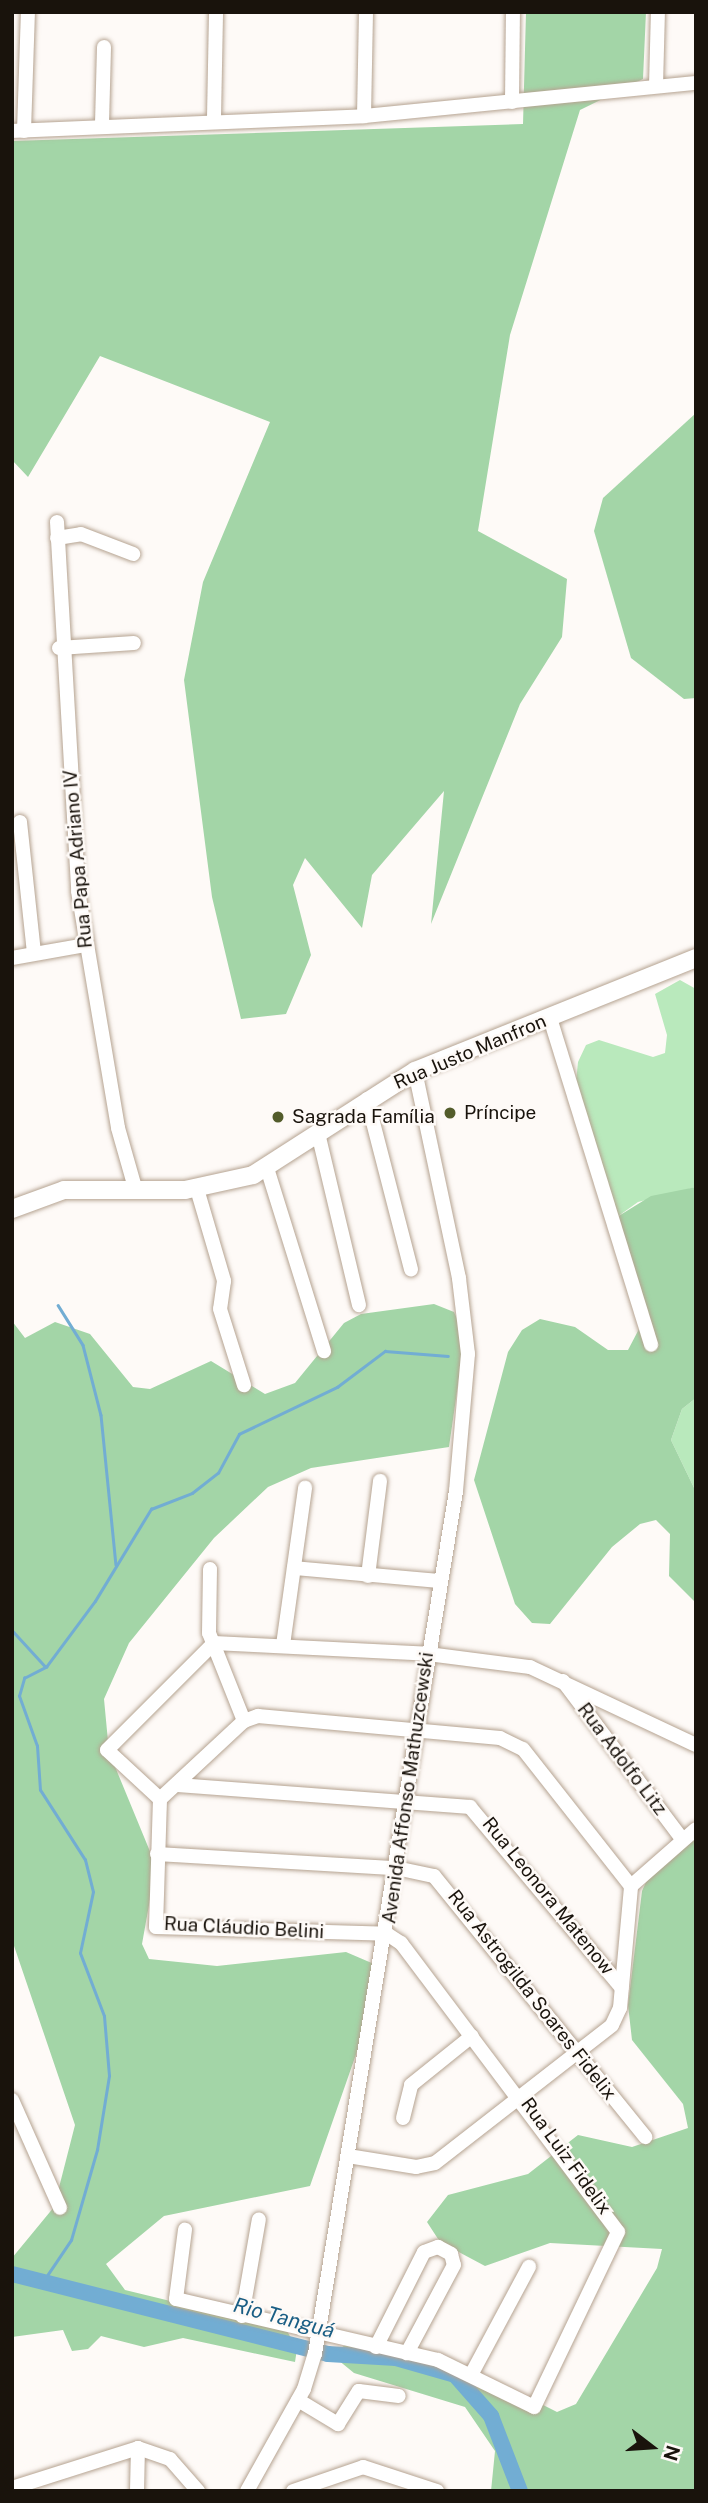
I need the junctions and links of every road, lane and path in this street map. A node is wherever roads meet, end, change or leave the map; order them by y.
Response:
1 (28, 12) edge
2 (216, 12) edge
3 (366, 12) edge
4 (513, 12) edge
5 (658, 12) edge
6 (104, 47) dead end
7 (696, 83) edge
8 (656, 86) junction
9 (513, 102) junction
10 (364, 116) junction
11 (214, 118) junction
12 (102, 124) junction
13 (18, 131) edge
14 (57, 522) dead end
15 (57, 537) junction
16 (133, 554) dead end
17 (134, 643) dead end
18 (59, 648) junction
19 (20, 822) dead end
20 (85, 945) junction
21 (34, 953) junction
22 (12, 958) edge
23 (696, 958) edge
24 (550, 1018) junction
25 (415, 1071) junction
26 (367, 1099) junction
27 (318, 1132) junction
28 (267, 1168) junction
29 (197, 1189) junction
30 (136, 1191) junction
31 (12, 1209) edge
32 (411, 1269) dead end
33 (359, 1305) dead end
34 (651, 1345) dead end
35 (324, 1351) dead end
36 (244, 1385) dead end
37 (380, 1482) dead end
38 (305, 1488) dead end
39 (294, 1568) junction
40 (210, 1569) dead end
41 (368, 1576) junction
42 (440, 1581) junction
43 (214, 1643) junction
44 (282, 1645) junction
45 (428, 1654) junction
46 (561, 1679) junction
47 (244, 1721) junction
48 (416, 1728) junction
49 (696, 1745) edge
50 (178, 1785) junction
51 (160, 1799) junction
52 (405, 1799) junction
53 (696, 1829) edge
54 (682, 1839) junction
55 (156, 1854) junction
56 (396, 1868) junction
57 (631, 1886) junction
58 (387, 1934) junction
59 (622, 1988) junction
60 (472, 2036) junction
61 (575, 2052) junction
62 (521, 2095) junction
63 (12, 2100) edge
64 (403, 2118) dead end
65 (645, 2137) dead end
66 (348, 2156) junction
67 (60, 2208) dead end
68 (258, 2219) dead end
69 (185, 2230) dead end
70 (529, 2267) dead end
71 (242, 2316) junction
72 (318, 2334) junction
73 (376, 2347) junction
74 (407, 2353) junction
75 (471, 2375) junction
76 (399, 2396) dead end
77 (298, 2400) junction
78 (138, 2448) junction
79 (20, 2487) edge
80 (418, 2487) edge
81 (137, 2491) edge
82 (198, 2491) edge
83 (247, 2491) edge
84 (293, 2491) edge
85 (437, 2491) edge

1 - 13 street
2 - 11 street
3 - 10 street
4 - 9 street
5 - 8 street
6 - 12 street
7 - 8 street
8 - 9 street
9 - 10 street
10 - 11 street
11 - 12 street
12 - 13 street
14 - 15 street, Rua Papa Adriano IV
15 - 16 street
15 - 18 street, Rua Papa Adriano IV
17 - 18 street
18 - 20 street, Rua Papa Adriano IV
19 - 21 street
20 - 21 street
20 - 30 street, Rua Papa Adriano IV
21 - 22 street
23 - 24 main road, Rua Justo Manfron
24 - 25 main road, Rua Justo Manfron
24 - 34 street
25 - 26 main road, Rua Justo Manfron
25 - 42 street, Avenida Affonso Mathuzcewski
26 - 27 main road, Rua Justo Manfron
26 - 32 street
27 - 28 main road, Rua Justo Manfron
27 - 33 street
28 - 29 main road, Rua Justo Manfron
28 - 35 street
29 - 30 main road, Rua Justo Manfron
29 - 36 street
30 - 31 main road, Rua Justo Manfron
37 - 41 street
38 - 39 street
39 - 41 street
39 - 44 street
40 - 43 street
41 - 42 street
42 - 45 street, Avenida Affonso Mathuzcewski
43 - 44 street
43 - 47 street
43 - 51 street
44 - 45 street
45 - 46 street
45 - 48 street, Avenida Affonso Mathuzcewski
46 - 49 street
46 - 54 street, Rua Adolfo Litz
47 - 48 street
47 - 50 street
48 - 52 street, Avenida Affonso Mathuzcewski
48 - 57 street
50 - 51 street
50 - 52 street, Rua Leonora Matenow
51 - 55 street, Rua Cláudio Belini
52 - 56 street, Avenida Affonso Mathuzcewski
52 - 59 street, Rua Leonora Matenow
53 - 54 street
54 - 57 street
55 - 56 street, Rua Astrogilda Soares Fidelix
55 - 58 street, Rua Cláudio Belini
56 - 58 street, Avenida Affonso Mathuzcewski
56 - 61 street, Rua Astrogilda Soares Fidelix
57 - 59 street
58 - 60 street, Rua Luiz Fidelix
58 - 66 street, Avenida Affonso Mathuzcewski
59 - 61 street
60 - 62 street, Rua Luiz Fidelix
60 - 64 street
61 - 62 street
61 - 65 street, Rua Astrogilda Soares Fidelix
62 - 66 street
62 - 75 street, Rua Luiz Fidelix
63 - 67 street
66 - 72 street, Avenida Affonso Mathuzcewski
68 - 71 street
69 - 71 street
70 - 75 street
71 - 72 street
72 - 73 street
72 - 77 street, Avenida Affonso Mathuzcewski
73 - 74 street
73 - 74 street
74 - 75 street
76 - 77 street
77 - 83 street, Avenida Affonso Mathuzcewski
78 - 79 street
78 - 81 street
78 - 82 street
80 - 84 street
80 - 85 street

